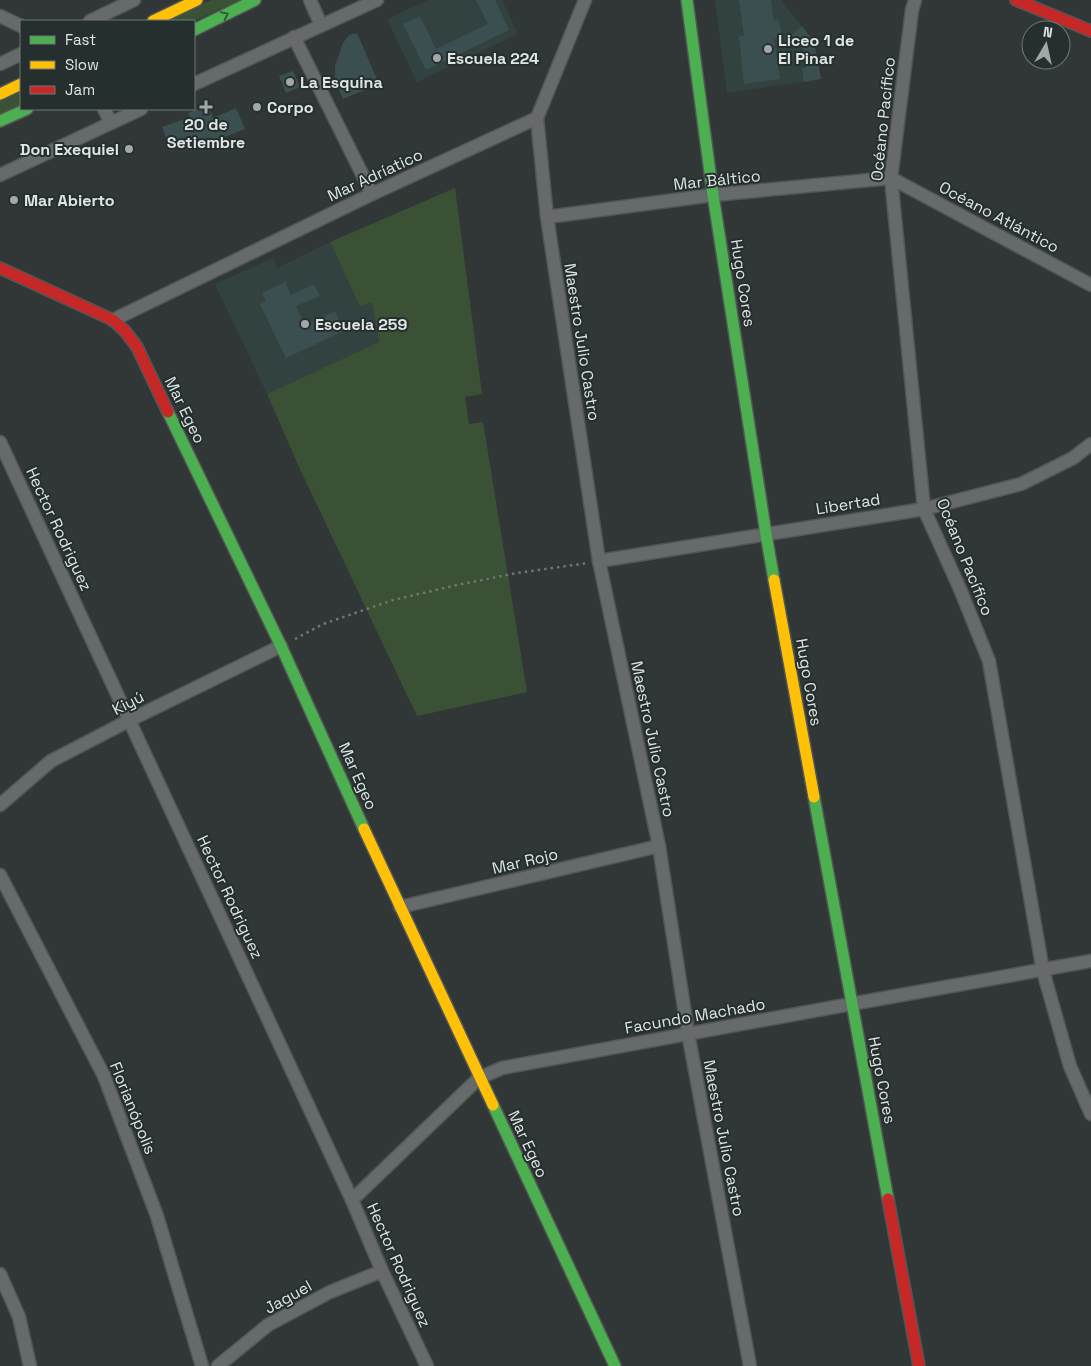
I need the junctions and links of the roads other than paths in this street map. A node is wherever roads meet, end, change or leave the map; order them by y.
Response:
1 (134, 0) edge
2 (197, 0) edge
3 (255, 0) edge
4 (310, 0) edge
5 (377, 0) edge
6 (585, 0) edge
7 (687, 0) edge
8 (914, 0) edge
9 (1016, 0) edge
10 (0, 16) edge
11 (92, 20) edge
12 (155, 20) edge
13 (321, 25) junction
14 (20, 26) edge
15 (195, 30) edge
16 (1091, 31) edge
17 (294, 37) junction
18 (20, 54) edge
19 (0, 64) edge
20 (20, 84) edge
21 (195, 84) edge
22 (0, 94) edge
23 (25, 110) edge
24 (104, 110) edge
25 (139, 110) edge
26 (537, 118) junction
27 (0, 122) edge
28 (111, 123) junction
29 (0, 174) edge
30 (891, 178) junction
31 (372, 194) junction
32 (713, 195) junction
33 (547, 217) junction
34 (0, 268) edge
35 (1091, 285) edge
36 (113, 320) junction
37 (0, 442) edge
38 (1091, 444) edge
39 (924, 509) junction
40 (766, 534) junction
41 (599, 561) junction
42 (281, 646) junction
43 (130, 720) junction
44 (0, 804) edge
45 (659, 846) junction
46 (0, 875) edge
47 (400, 907) junction
48 (1091, 961) edge
49 (1043, 971) junction
50 (851, 1004) junction
51 (688, 1033) junction
52 (479, 1078) junction
53 (1091, 1114) edge
54 (352, 1200) junction
55 (382, 1270) junction
56 (0, 1274) edge
57 (30, 1366) edge
58 (202, 1366) edge
59 (218, 1366) edge
60 (427, 1366) edge
61 (615, 1366) edge
62 (750, 1366) edge
63 (919, 1366) edge

1 - 11 street
2 - 12 street
15 -> 3 street
4 - 13 street
5 - 13 street
6 - 26 street
7 - 32 street, Hugo Cores
8 - 30 street, Océano Pacífico
9 - 16 street
10 - 14 street
13 - 17 street
17 - 21 street
17 - 31 street
18 - 19 street
20 - 22 street
23 - 27 street
24 - 28 street
25 - 28 street
26 - 31 street, Mar Adríatico
26 - 33 street, Maestro Julio Castro
28 - 29 street
30 - 32 street, Mar Báltico
30 - 35 street, Océano Atlántico
30 - 39 street, Océano Pacífico
31 - 36 street, Mar Adríatico
32 - 33 street, Mar Báltico
32 - 40 street, Hugo Cores
33 - 41 street, Maestro Julio Castro
34 - 36 street, Mar Egeo
36 - 42 street, Mar Egeo
37 - 43 street, Hector Rodriguez
38 - 39 street, Libertad
39 - 40 street, Libertad
39 - 49 street, Océano Pacífico
40 - 41 street, Libertad
40 - 50 street, Hugo Cores
41 - 45 street, Maestro Julio Castro
42 - 43 street, Kiyú
42 - 47 street, Mar Egeo
43 - 44 street, Kiyú
43 - 54 street, Hector Rodriguez
45 - 47 street, Mar Rojo
45 - 51 street, Maestro Julio Castro
46 - 58 street, Florianópolis
47 - 52 street, Mar Egeo
48 - 49 street, Facundo Machado
49 - 50 street, Facundo Machado
49 - 53 street, Océano Pacífico
50 - 51 street, Facundo Machado
50 - 63 street, Hugo Cores
51 - 52 street, Facundo Machado
51 - 62 street, Maestro Julio Castro
52 - 54 street, Facundo Machado
52 - 61 street, Mar Egeo
54 - 55 street, Hector Rodriguez
55 - 59 street, Jaguel
55 - 60 street, Hector Rodriguez
56 - 57 street

